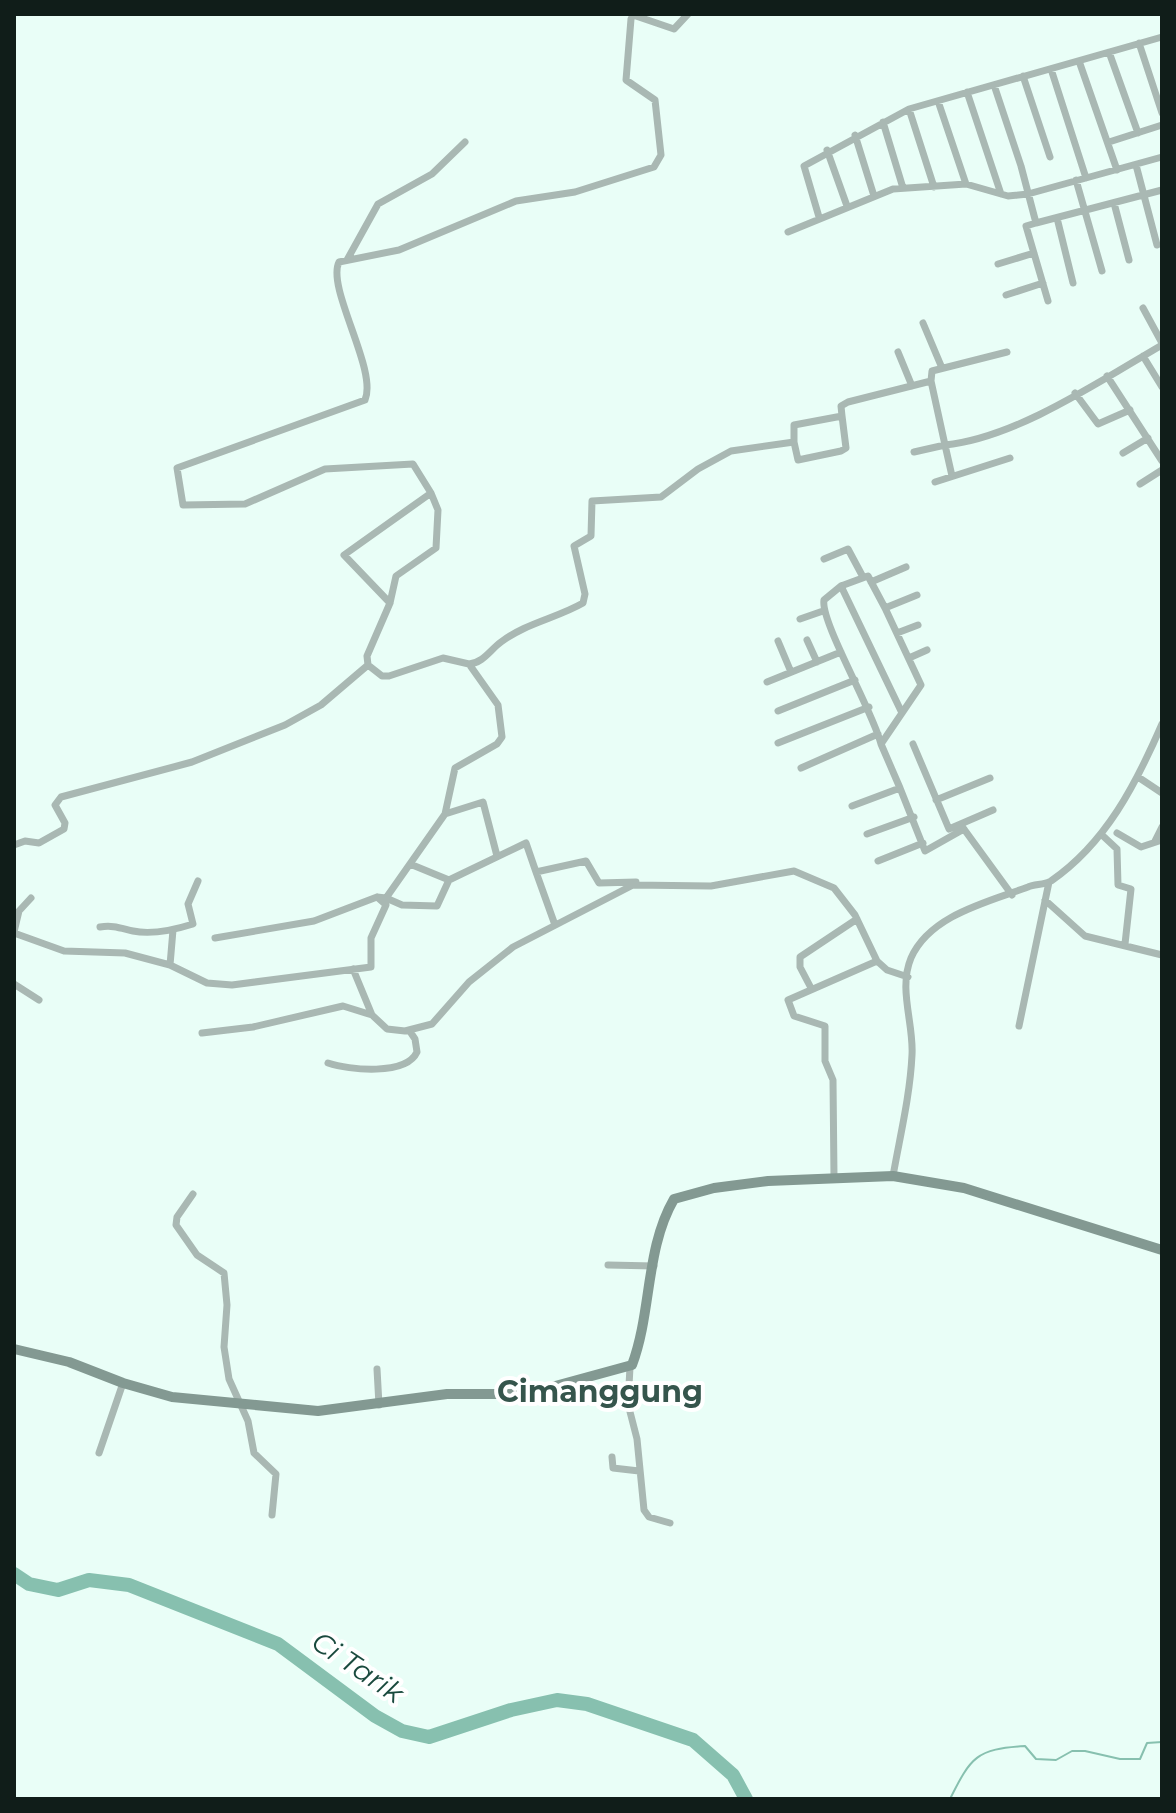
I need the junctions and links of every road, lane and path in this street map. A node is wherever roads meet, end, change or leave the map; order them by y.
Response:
1 (633, 14) edge
2 (688, 14) edge
3 (1162, 37) edge
4 (1139, 43) junction
5 (1109, 52) junction
6 (1079, 61) junction
7 (1051, 69) junction
8 (1023, 76) junction
9 (994, 85) junction
10 (967, 92) junction
11 (938, 101) junction
12 (909, 109) junction
13 (1162, 113) edge
14 (883, 122) junction
15 (1162, 125) edge
16 (1138, 133) junction
17 (855, 135) junction
18 (465, 142) dead end
19 (1109, 142) junction
20 (827, 150) junction
21 (1050, 157) dead end
22 (1162, 157) edge
23 (1136, 165) junction
24 (1117, 170) junction
25 (1086, 178) junction
26 (1076, 180) junction
27 (966, 184) junction
28 (934, 187) junction
29 (903, 188) junction
30 (1162, 190) edge
31 (1001, 194) junction
32 (1028, 194) junction
33 (1144, 195) junction
34 (874, 196) junction
35 (1114, 203) junction
36 (847, 206) junction
37 (1084, 211) junction
38 (819, 217) junction
39 (1057, 218) junction
40 (1162, 221) edge
41 (1036, 223) junction
42 (1152, 224) junction
43 (788, 232) dead end
44 (1157, 245) dead end
45 (1034, 253) junction
46 (347, 260) junction
47 (1129, 260) dead end
48 (998, 264) dead end
49 (1102, 271) dead end
50 (1043, 283) junction
51 (1073, 283) dead end
52 (1006, 295) dead end
53 (1048, 301) dead end
54 (1143, 308) dead end
55 (923, 323) dead end
56 (1162, 344) edge
57 (898, 352) dead end
58 (1007, 352) dead end
59 (1143, 356) junction
60 (942, 368) junction
61 (1107, 376) junction
62 (931, 381) junction
63 (912, 386) junction
64 (1162, 387) edge
65 (1075, 393) junction
66 (1130, 410) junction
67 (842, 416) junction
68 (1148, 438) junction
69 (794, 442) junction
70 (945, 445) junction
71 (914, 452) dead end
72 (1123, 453) dead end
73 (1010, 458) dead end
74 (1162, 461) edge
75 (1162, 470) edge
76 (952, 476) junction
77 (935, 482) dead end
78 (1140, 484) dead end
79 (431, 493) junction
80 (824, 559) dead end
81 (906, 567) dead end
82 (863, 577) junction
83 (871, 582) junction
84 (841, 586) junction
85 (917, 595) dead end
86 (390, 603) junction
87 (885, 608) junction
88 (823, 611) junction
89 (800, 619) dead end
90 (918, 625) dead end
91 (897, 633) junction
92 (807, 640) dead end
93 (778, 641) dead end
94 (927, 650) dead end
95 (841, 652) junction
96 (909, 658) junction
97 (817, 662) junction
98 (469, 664) junction
99 (368, 665) junction
100 (791, 672) junction
101 (855, 680) junction
102 (767, 682) dead end
103 (869, 707) junction
104 (778, 711) dead end
105 (902, 713) junction
106 (1162, 724) edge
107 (878, 734) junction
108 (778, 743) dead end
109 (881, 744) junction
110 (913, 744) dead end
111 (801, 768) dead end
112 (1138, 777) junction
113 (990, 778) dead end
114 (900, 788) junction
115 (1162, 793) edge
116 (936, 800) junction
117 (852, 806) dead end
118 (993, 810) dead end
119 (445, 814) junction
120 (914, 817) junction
121 (962, 827) junction
122 (1162, 827) edge
123 (1117, 833) dead end
124 (867, 834) dead end
125 (1102, 835) junction
126 (1158, 840) edge
127 (923, 843) junction
128 (14, 845) edge
129 (497, 856) junction
130 (878, 861) dead end
131 (410, 864) junction
132 (536, 872) junction
133 (449, 880) junction
134 (198, 881) dead end
135 (1049, 882) junction
136 (642, 883) junction
137 (1012, 895) junction
138 (382, 897) junction
139 (31, 898) dead end
140 (1045, 900) junction
141 (857, 919) junction
142 (555, 925) junction
143 (100, 927) dead end
144 (173, 930) junction
145 (14, 932) edge
146 (215, 938) dead end
147 (1125, 944) junction
148 (1162, 955) edge
149 (877, 961) junction
150 (170, 965) junction
151 (353, 969) junction
152 (908, 977) junction
153 (14, 984) edge
154 (811, 988) junction
155 (39, 1000) dead end
156 (372, 1015) junction
157 (1019, 1026) dead end
158 (409, 1030) junction
159 (202, 1033) dead end
160 (328, 1063) dead end
161 (893, 1176) junction
162 (834, 1177) junction
163 (193, 1194) dead end
164 (1162, 1250) edge
165 (608, 1265) dead end
166 (654, 1266) junction
167 (14, 1349) edge
168 (630, 1367) junction
169 (377, 1369) dead end
170 (123, 1383) junction
171 (237, 1403) junction
172 (379, 1405) junction
173 (99, 1453) dead end
174 (612, 1457) dead end
175 (639, 1471) junction
176 (272, 1515) dead end
177 (670, 1523) dead end

1 - 2 street
1 - 46 street
3 - 4 street
4 - 5 street
4 - 13 street
5 - 6 street
5 - 16 street
6 - 7 street
6 - 19 street
7 - 8 street
7 - 25 street
8 - 9 street
8 - 21 street
9 - 10 street
9 - 32 street
10 - 11 street
10 - 31 street
11 - 12 street
11 - 27 street
12 - 14 street
12 - 28 street
14 - 17 street
14 - 29 street
15 - 16 street
16 - 19 street
17 - 20 street
17 - 34 street
18 - 46 street
19 - 24 street
20 - 36 street
20 - 38 street
22 - 23 street
23 - 24 street
23 - 33 street
24 - 25 street
25 - 26 street
26 - 32 street
26 - 37 street
27 - 28 street
27 - 31 street
28 - 29 street
29 - 34 street
30 - 33 street
31 - 32 street
32 - 41 street
33 - 35 street
33 - 42 street
34 - 36 street
35 - 37 street
35 - 47 street
36 - 38 street
37 - 39 street
37 - 49 street
38 - 43 street
39 - 41 street
39 - 51 street
40 - 42 street
41 - 45 street
42 - 44 street
45 - 48 street
45 - 50 street
46 - 79 street
50 - 52 street
50 - 53 street
54 - 56 street
55 - 60 street
56 - 59 street
57 - 63 street
58 - 60 street
59 - 61 street
59 - 64 street
60 - 62 street
61 - 65 street
61 - 66 street
62 - 63 street
62 - 70 street
63 - 67 street
65 - 66 street
65 - 70 street
66 - 68 street
67 - 69 street
67 - 69 street
68 - 72 street
68 - 74 street
69 - 98 street
70 - 71 street
70 - 76 street
73 - 76 street
75 - 78 street
76 - 77 street
79 - 86 street
79 - 86 street
80 - 82 street
81 - 83 street
82 - 83 street
82 - 84 street
83 - 87 street
84 - 88 street
84 - 105 street
85 - 87 street
86 - 99 street
87 - 91 street
88 - 89 street
88 - 95 street
90 - 91 street
91 - 96 street
92 - 97 street
93 - 100 street
94 - 96 street
95 - 97 street
95 - 101 street
96 - 105 street
97 - 100 street
98 - 99 street
98 - 119 street
99 - 128 street
100 - 102 street
101 - 103 street
101 - 104 street
103 - 107 street
103 - 108 street
105 - 109 street
106 - 112 street
107 - 109 street
107 - 111 street
109 - 114 street
110 - 116 street
112 - 115 street
112 - 125 street
113 - 116 street
114 - 117 street
114 - 120 street
116 - 121 street
118 - 121 street
119 - 129 street
119 - 131 street
120 - 124 street
120 - 127 street
121 - 127 street
121 - 137 street
122 - 126 street
123 - 126 street
125 - 135 street
125 - 147 street
127 - 130 street
129 - 132 street
129 - 133 street
131 - 133 street
131 - 138 street
132 - 136 street
132 - 142 street
133 - 138 street
134 - 144 street
135 - 137 street
135 - 140 street
136 - 141 street
136 - 142 street
137 - 152 street
138 - 146 street
138 - 151 street
139 - 145 street
140 - 147 street
140 - 157 street
141 - 149 street
141 - 154 street
142 - 158 street
143 - 144 street
144 - 150 street
145 - 150 street
147 - 148 street
149 - 152 street
149 - 154 street
150 - 151 street
151 - 156 street
152 - 161 street
153 - 155 street
154 - 162 street
156 - 158 street
156 - 159 street
158 - 160 street
161 - 162 street
161 - 164 street
162 - 166 street
163 - 171 street
165 - 166 street
166 - 168 street
167 - 170 street
168 - 172 street
168 - 175 street
169 - 172 street
170 - 171 street
170 - 173 street
171 - 172 street
171 - 176 street
174 - 175 street
175 - 177 street

